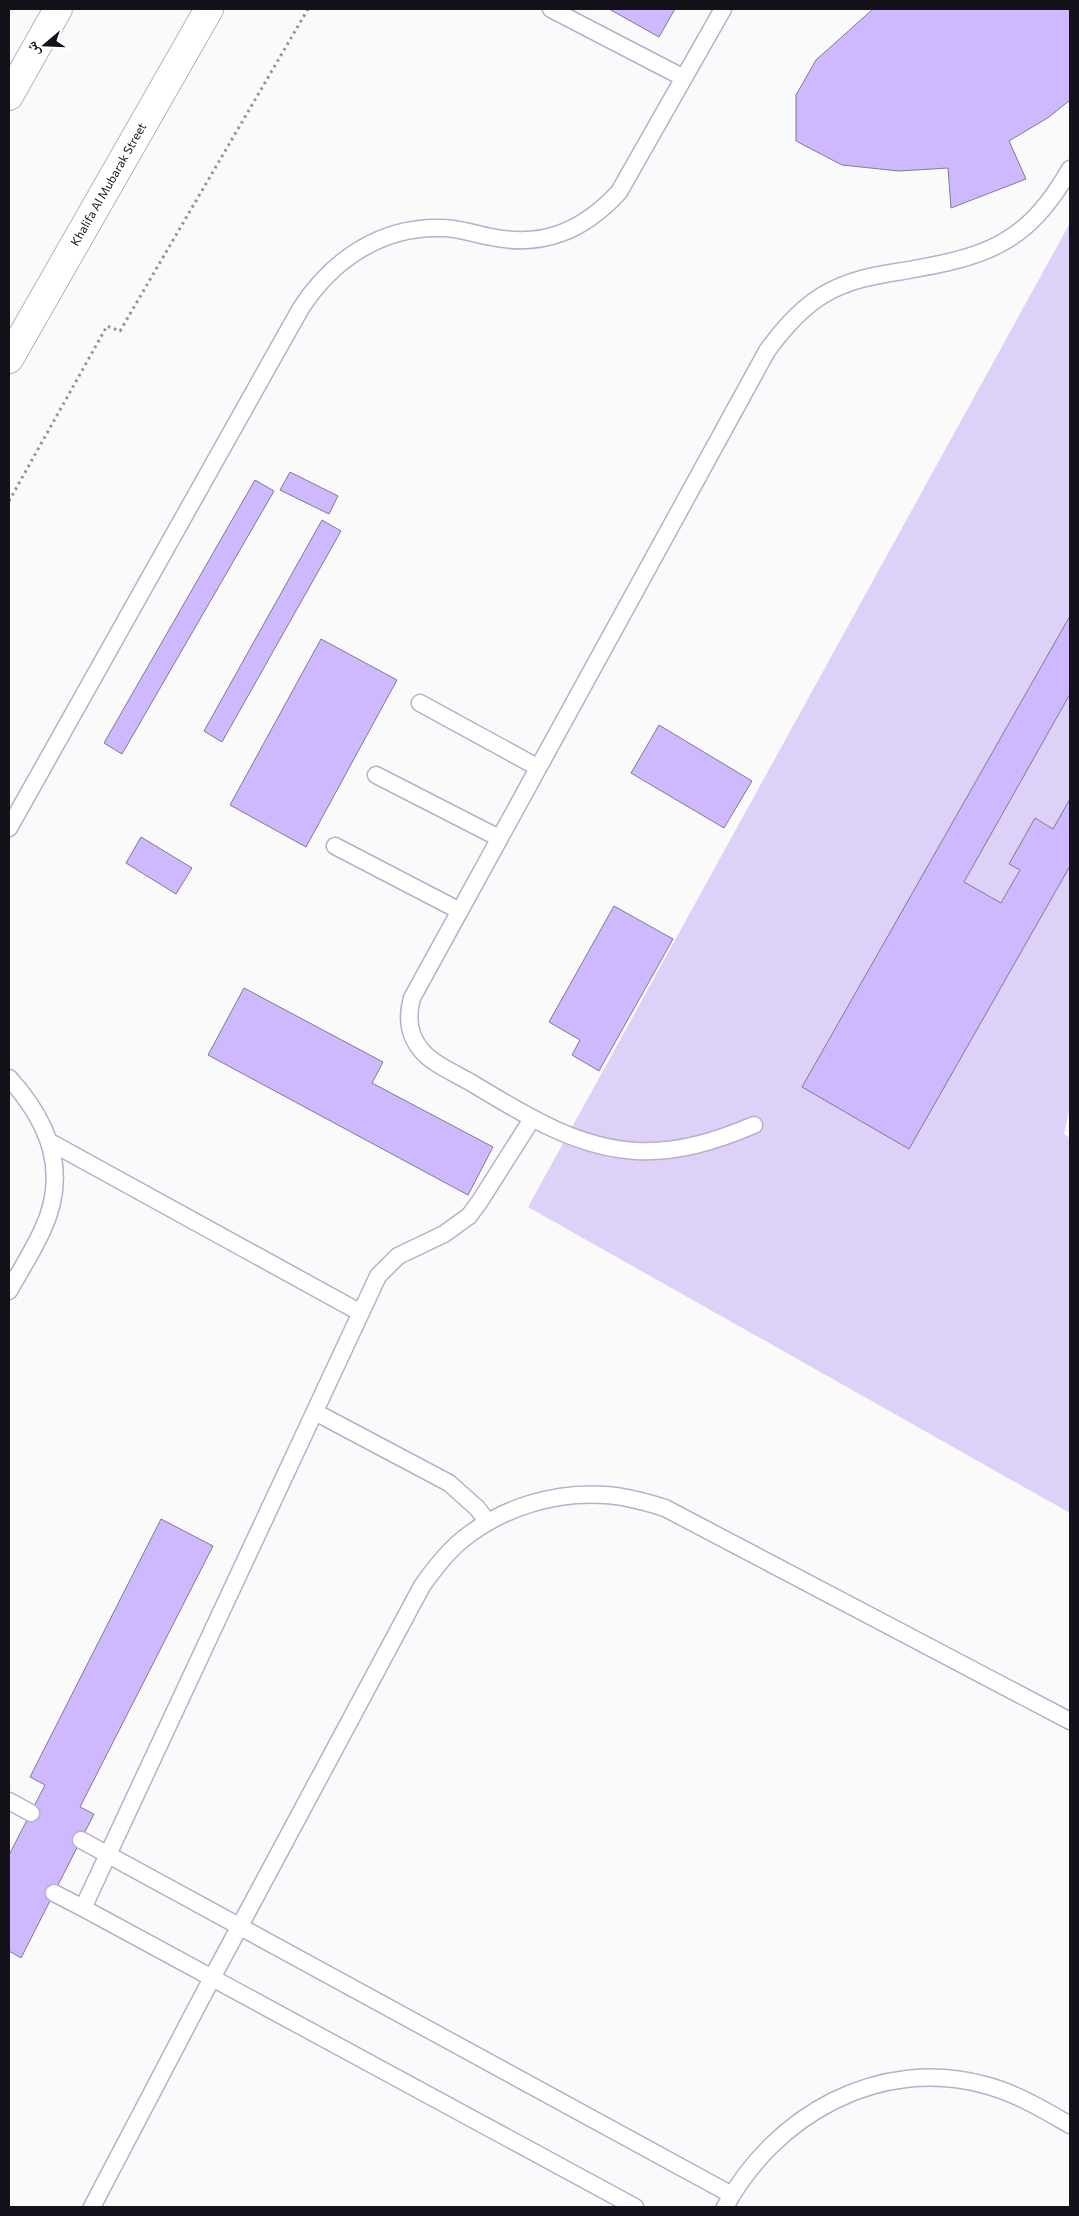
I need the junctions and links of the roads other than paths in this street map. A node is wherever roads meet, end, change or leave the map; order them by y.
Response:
1 (58, 9) edge
2 (208, 9) edge
3 (551, 9) edge
4 (723, 9) edge
5 (684, 78) junction
6 (9, 96) edge
7 (1070, 169) edge
8 (9, 359) edge
9 (420, 703) dead end
10 (537, 767) junction
11 (376, 775) dead end
12 (9, 828) edge
13 (499, 838) junction
14 (335, 846) dead end
15 (460, 911) junction
16 (9, 1078) edge
17 (532, 1119) junction
18 (754, 1125) dead end
19 (50, 1142) junction
20 (9, 1291) edge
21 (361, 1313) junction
22 (314, 1412) junction
23 (488, 1522) junction
24 (1070, 1721) edge
25 (9, 1801) edge
26 (31, 1813) dead end
27 (81, 1840) dead end
28 (108, 1854) junction
29 (54, 1894) dead end
30 (84, 1908) junction
31 (240, 1926) junction
32 (212, 1978) junction
33 (1070, 2125) edge
34 (729, 2201) edge
35 (92, 2207) edge
36 (635, 2207) edge

1 - 6 main road
2 - 8 main road, Khalifa Al Mubarak Street
3 - 5 lane
4 - 5 lane
5 - 12 lane
7 - 10 lane
9 - 10 lane
10 - 13 lane
11 - 13 lane
13 - 15 lane
14 - 15 lane
15 - 17 lane
16 - 19 lane
17 - 18 lane
17 - 21 lane
19 - 20 lane
19 - 21 lane
21 - 22 lane
22 - 23 lane
22 - 28 lane
23 - 24 lane
23 - 31 lane
25 - 26 lane
27 - 28 lane
28 - 30 lane
28 - 31 lane
29 - 30 lane
30 - 32 lane
31 - 32 lane
31 - 34 lane
32 - 35 lane
32 - 36 lane
33 - 34 lane

